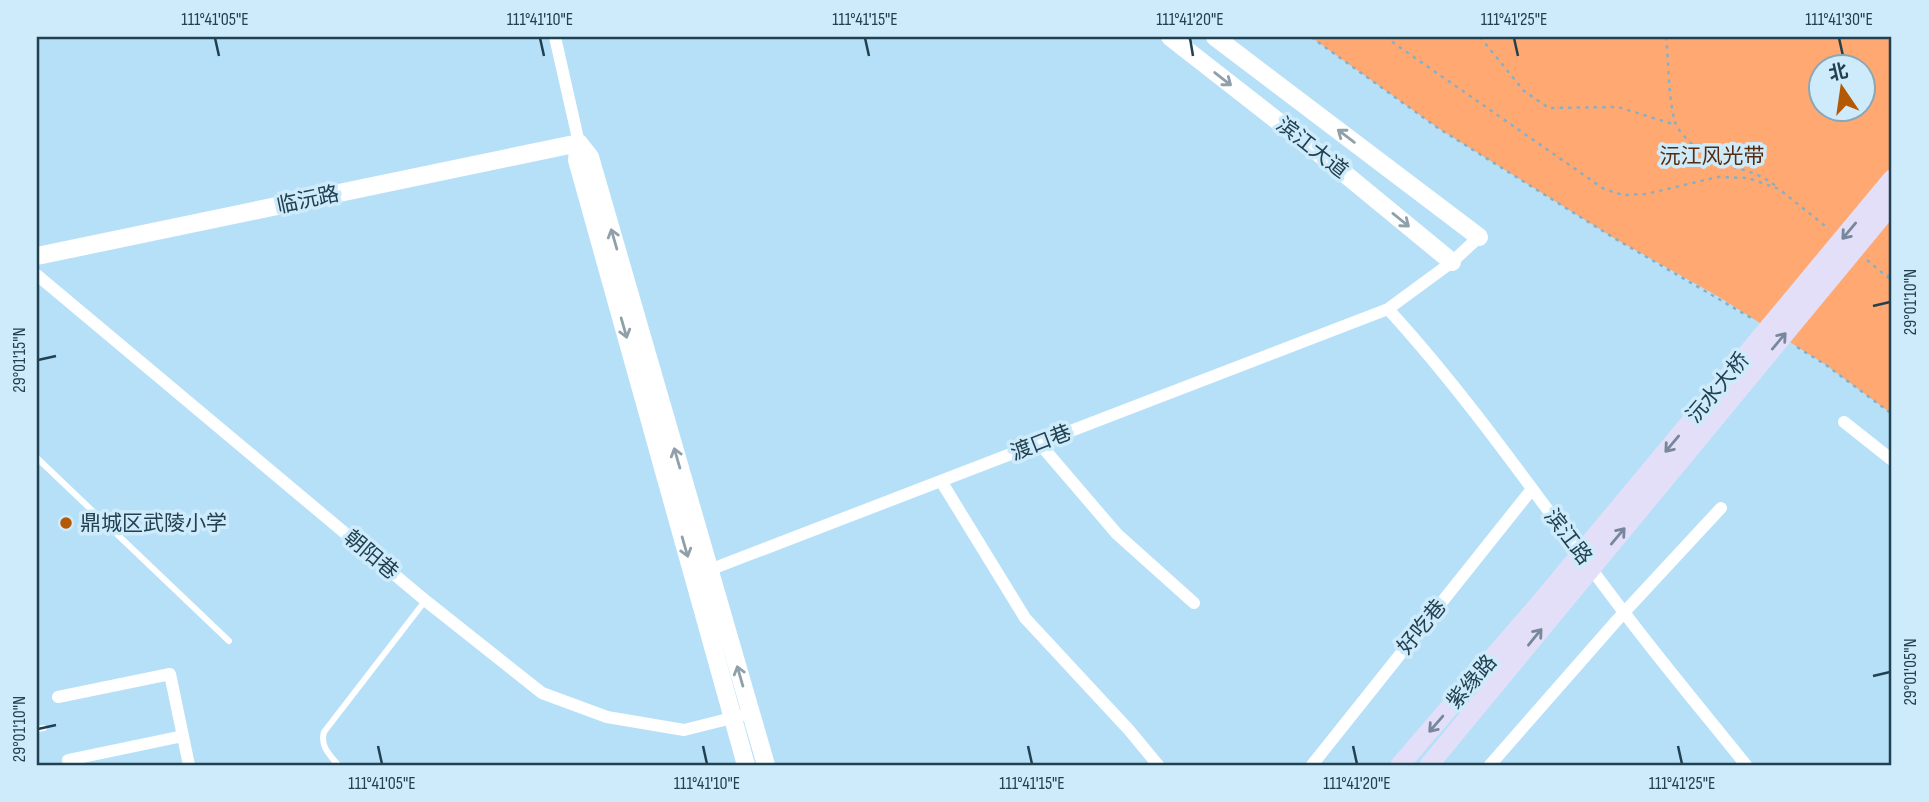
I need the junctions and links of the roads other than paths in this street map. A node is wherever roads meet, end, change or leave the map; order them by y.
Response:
1 (555, 37) edge
2 (1170, 37) edge
3 (1215, 37) edge
4 (579, 144) junction
5 (1892, 179) edge
6 (1892, 204) edge
7 (1479, 237) joint
8 (37, 256) edge
9 (1452, 262) junction
10 (37, 275) edge
11 (1388, 309) junction
12 (1844, 422) dead end
13 (1040, 443) junction
14 (37, 458) edge
15 (1892, 460) edge
16 (942, 481) junction
17 (1532, 489) junction
18 (1721, 508) dead end
19 (701, 573) junction
20 (426, 601) junction
21 (1194, 603) dead end
22 (1551, 603) junction
23 (1624, 613) junction
24 (229, 641) dead end
25 (58, 697) dead end
26 (742, 716) junction
27 (183, 736) junction
28 (68, 760) dead end
29 (189, 765) edge
30 (338, 765) edge
31 (746, 765) edge
32 (766, 765) edge
33 (1158, 765) edge
34 (1312, 765) edge
35 (1401, 765) edge
36 (1429, 765) edge
37 (1490, 765) edge
38 (1746, 765) edge

1 - 4 street
2 -> 9 street, 滨江大道
7 -> 3 street, 滨江大道
4 - 8 street, 临沅路
4 - 19 street
5 -> 22 main road, 沅水大桥
22 -> 6 main road, 沅水大桥
7 - 9 street, 渡口巷
9 - 11 street, 渡口巷
10 - 20 street, 朝阳巷
11 - 13 street, 渡口巷
11 - 17 street, 滨江路
12 - 15 street
13 - 16 street, 渡口巷
13 - 21 street
14 - 24 lane
16 - 19 street, 渡口巷
16 - 33 street
17 - 23 street, 滨江路
17 - 34 street, 好吃巷
18 - 23 street
19 - 26 street
20 - 26 street, 朝阳巷
20 - 30 lane
22 -> 35 main road, 紫缘路
36 -> 22 main road, 紫缘路
23 - 37 street
23 - 38 street, 滨江路
25 - 27 street
26 - 31 street
26 - 32 street
27 - 28 street
27 - 29 street

